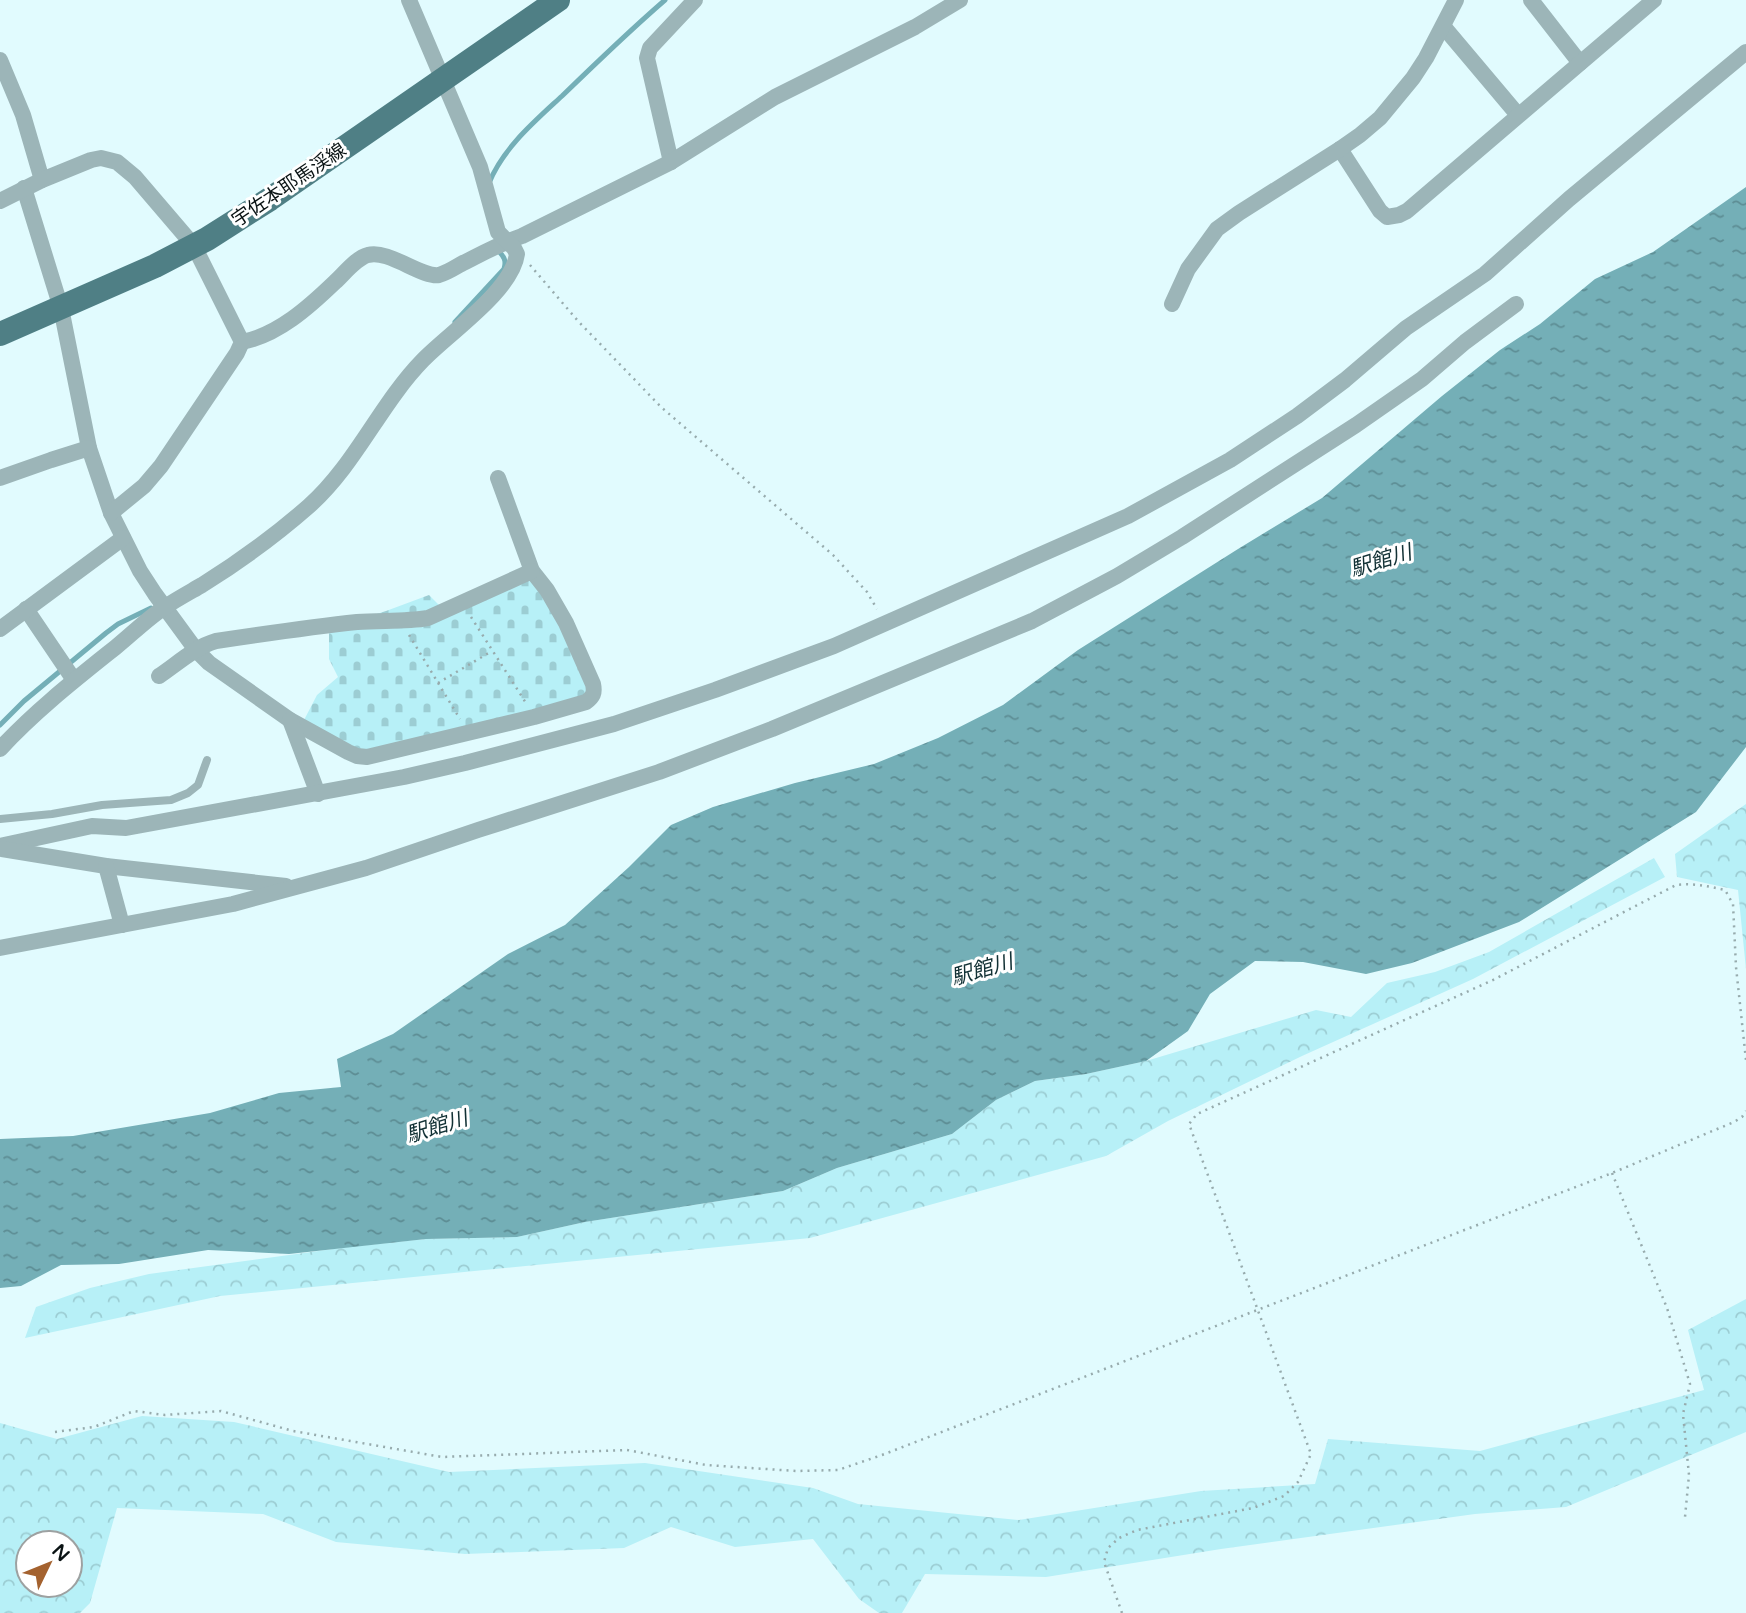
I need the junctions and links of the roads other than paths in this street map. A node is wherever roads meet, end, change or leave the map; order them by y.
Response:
1 (409, 0) edge
2 (558, 0) edge
3 (695, 0) edge
4 (960, 0) edge
5 (1456, 0) edge
6 (1531, 0) edge
7 (1645, 3) edge
8 (1443, 26) junction
9 (1746, 52) edge
10 (0, 60) edge
11 (1580, 63) junction
12 (443, 79) junction
13 (1518, 115) junction
14 (1340, 149) junction
15 (671, 162) junction
16 (42, 180) junction
17 (24, 188) junction
18 (0, 201) edge
19 (505, 241) junction
20 (194, 246) junction
21 (1172, 304) dead end
22 (1516, 304) dead end
23 (61, 308) junction
24 (0, 334) edge
25 (242, 342) junction
26 (89, 449) junction
27 (0, 478) edge
28 (498, 478) dead end
29 (111, 513) junction
30 (123, 538) junction
31 (531, 571) junction
32 (164, 607) junction
33 (26, 609) junction
34 (0, 629) edge
35 (196, 650) junction
36 (159, 676) dead end
37 (74, 680) junction
38 (290, 720) junction
39 (0, 749) edge
40 (207, 760) dead end
41 (318, 794) junction
42 (0, 818) edge
43 (0, 848) edge
44 (106, 866) junction
45 (295, 887) junction
46 (122, 925) junction
47 (0, 948) edge

1 - 12 street
2 - 12 main road, 宇佐本耶馬渓線
3 - 15 street
4 - 15 street
5 - 8 street
6 - 11 street
7 - 11 street
8 - 13 street
8 - 14 street
9 - 41 street
10 - 16 street
11 - 13 street
12 - 19 street
12 - 20 main road, 宇佐本耶馬渓線
13 - 14 street
14 - 21 street
15 - 19 street
16 - 17 street
16 - 20 street
17 - 18 street
17 - 23 street
19 - 25 street
19 - 32 street
20 - 23 main road, 宇佐本耶馬渓線
20 - 25 street
22 - 45 street
23 - 24 main road, 宇佐本耶馬渓線
23 - 26 street
25 - 29 street
26 - 27 street
26 - 29 street
28 - 31 street
29 - 30 street
30 - 32 street
30 - 33 street
31 - 35 street
31 - 38 street
32 - 35 street
32 - 37 street
33 - 34 street
33 - 37 street
35 - 36 street
35 - 38 street
37 - 39 street
38 - 41 street
40 - 42 lane
41 - 43 street
43 - 44 street
44 - 45 street
44 - 46 street
45 - 46 street
46 - 47 street

